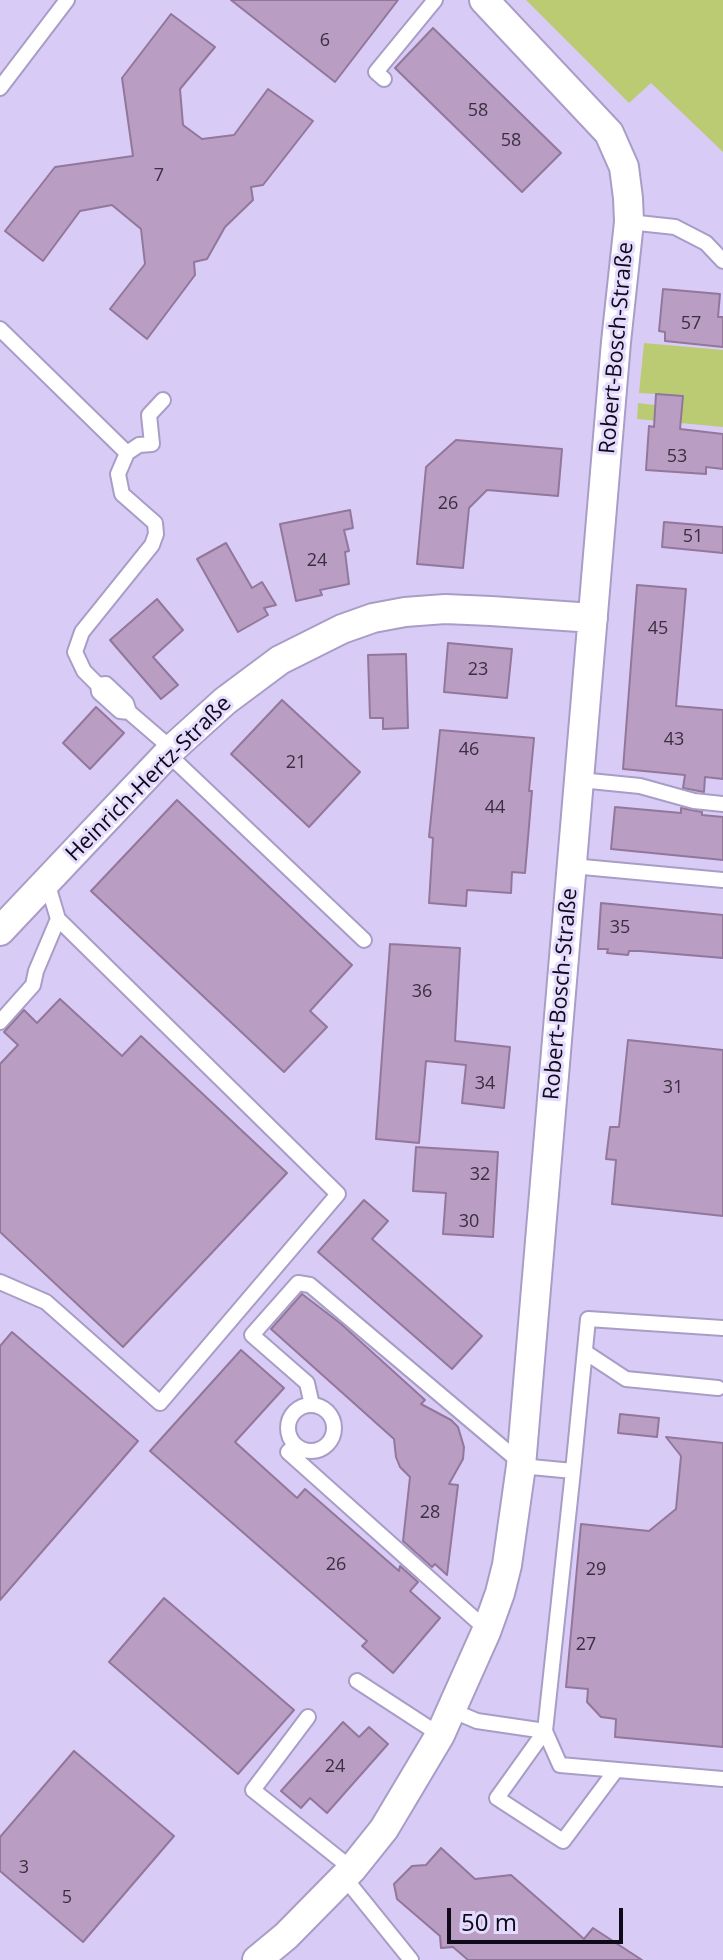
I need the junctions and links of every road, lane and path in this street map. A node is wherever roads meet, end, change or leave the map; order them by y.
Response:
1 (67, 0) edge
2 (435, 0) edge
3 (484, 0) edge
4 (384, 79) dead end
5 (0, 88) edge
6 (629, 222) junction
7 (723, 261) edge
8 (0, 329) edge
9 (163, 400) dead end
10 (127, 453) junction
11 (593, 618) junction
12 (170, 752) junction
13 (580, 780) junction
14 (723, 804) edge
15 (572, 866) junction
16 (723, 880) edge
17 (47, 882) junction
18 (58, 919) junction
19 (0, 931) edge
20 (364, 940) dead end
21 (0, 1022) edge
22 (0, 1282) edge
23 (723, 1328) edge
24 (585, 1352) junction
25 (718, 1388) dead end
26 (312, 1405) junction
27 (295, 1445) junction
28 (521, 1465) junction
29 (573, 1471) junction
30 (486, 1629) junction
31 (357, 1681) dead end
32 (308, 1717) dead end
33 (446, 1723) junction
34 (545, 1731) junction
35 (616, 1770) junction
36 (723, 1779) edge
37 (348, 1873) junction
38 (257, 1960) edge
39 (411, 1960) edge

1 - 5 lane
2 - 4 lane
3 - 6 street, Robert-Bosch-Straße
6 - 7 lane
6 - 11 street, Robert-Bosch-Straße
8 - 10 lane
9 - 10 lane
10 - 12 lane
11 - 12 street, Heinrich-Hertz-Straße
11 - 13 street, Robert-Bosch-Straße
12 - 17 street, Heinrich-Hertz-Straße
12 - 20 lane
13 - 14 lane
13 - 15 street, Robert-Bosch-Straße
15 - 16 lane
15 - 28 street, Robert-Bosch-Straße
17 - 18 lane
17 - 19 street, Heinrich-Hertz-Straße
18 - 21 lane
18 - 22 lane
23 - 24 lane
24 - 25 lane
24 - 29 lane
26 - 27 lane
26 - 27 lane
26 - 28 lane
27 - 30 lane
28 - 29 lane
28 - 30 street, Robert-Bosch-Straße
29 - 34 lane
30 - 33 street, Robert-Bosch-Straße
31 - 33 lane
32 - 37 lane
33 - 34 lane
33 - 37 street, Robert-Bosch-Straße
34 - 35 lane
34 - 35 lane
35 - 36 lane
37 - 38 street, Robert-Bosch-Straße
37 - 39 lane

